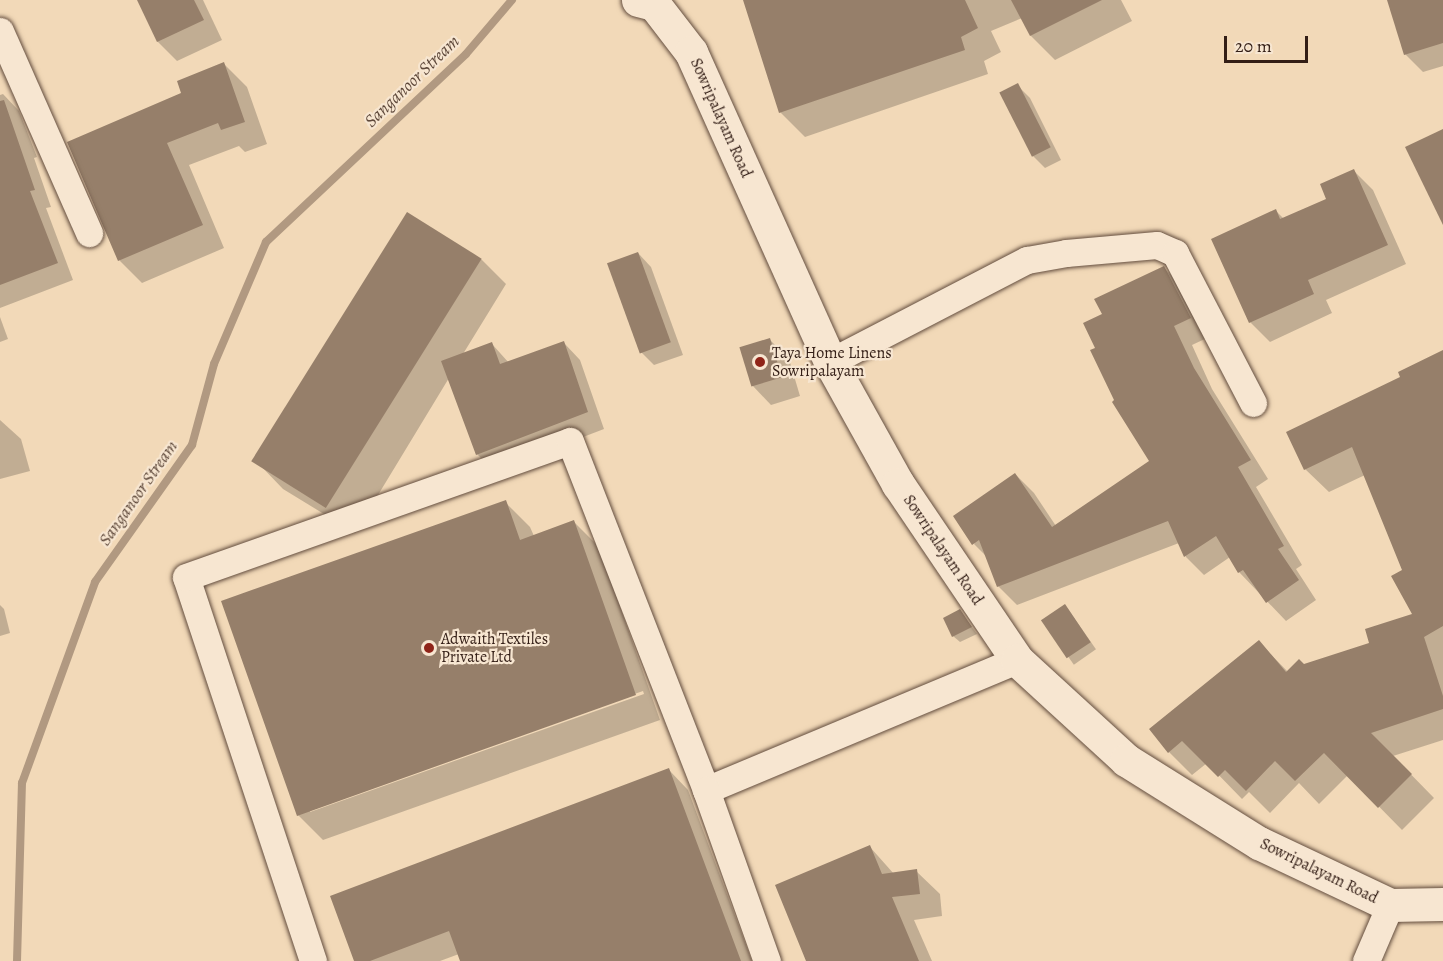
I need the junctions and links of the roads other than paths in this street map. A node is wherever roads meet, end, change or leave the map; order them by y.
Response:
1 (648, 1) edge
2 (0, 31) edge
3 (89, 233) dead end
4 (830, 362) junction
5 (1253, 404) dead end
6 (1017, 660) junction
7 (706, 790) junction
8 (1443, 904) edge
9 (1390, 905) junction
10 (313, 961) edge
11 (767, 961) edge
12 (1366, 961) edge

1 - 4 street, Sowripalayam Road
2 - 3 street
4 - 5 street
4 - 6 street, Sowripalayam Road
6 - 7 street
6 - 9 street, Sowripalayam Road
7 - 10 street
7 - 11 street
8 - 9 street, Sowripalayam Road
9 - 12 street

